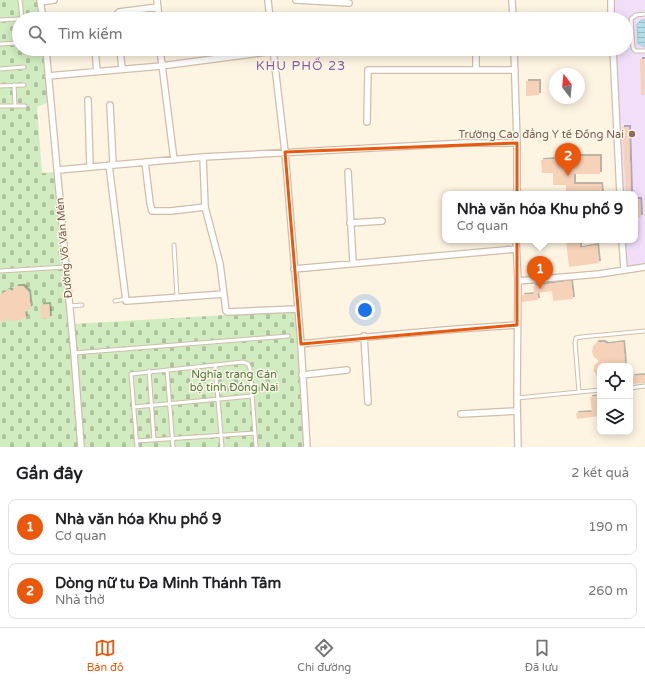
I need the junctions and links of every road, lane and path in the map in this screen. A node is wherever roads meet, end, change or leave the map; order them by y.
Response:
1 (20, 0) edge
2 (54, 0) edge
3 (157, 0) edge
4 (268, 0) edge
5 (296, 0) edge
6 (512, 0) edge
7 (611, 0) edge
8 (40, 1) edge
9 (349, 4) dead end
10 (158, 7) junction
11 (20, 12) edge
12 (42, 12) edge
13 (119, 12) edge
14 (158, 12) edge
15 (269, 12) edge
16 (513, 12) edge
17 (611, 12) edge
18 (645, 14) edge
19 (633, 17) edge
20 (12, 19) edge
21 (0, 20) edge
22 (12, 43) edge
23 (0, 44) edge
24 (633, 48) edge
25 (645, 51) edge
26 (47, 56) edge
27 (96, 56) edge
28 (121, 56) edge
29 (161, 56) edge
30 (232, 56) edge
31 (275, 56) edge
32 (476, 56) edge
33 (514, 56) edge
34 (613, 56) edge
35 (162, 66) junction
36 (24, 67) dead end
37 (0, 69) edge
38 (122, 69) junction
39 (476, 70) junction
40 (515, 70) junction
41 (97, 72) junction
42 (48, 76) junction
43 (14, 85) junction
44 (24, 85) dead end
45 (0, 86) edge
46 (88, 100) dead end
47 (110, 105) dead end
48 (0, 106) edge
49 (15, 106) junction
50 (25, 106) dead end
51 (367, 122) dead end
52 (517, 143) junction
53 (285, 152) junction
54 (203, 156) junction
55 (174, 160) junction
56 (145, 162) junction
57 (111, 165) junction
58 (90, 167) junction
59 (58, 170) junction
60 (348, 172) dead end
61 (517, 191) edge
62 (620, 191) edge
63 (205, 206) junction
64 (382, 221) dead end
65 (350, 223) junction
66 (516, 243) edge
67 (622, 243) edge
68 (174, 245) dead end
69 (516, 249) junction
70 (352, 263) junction
71 (66, 267) junction
72 (645, 267) edge
73 (294, 269) junction
74 (624, 269) junction
75 (0, 271) edge
76 (518, 281) junction
77 (224, 294) junction
78 (177, 297) junction
79 (126, 299) junction
80 (115, 301) dead end
81 (82, 305) dead end
82 (70, 306) junction
83 (297, 309) junction
84 (517, 325) junction
85 (645, 331) edge
86 (288, 336) dead end
87 (364, 336) junction
88 (301, 344) junction
89 (74, 353) junction
90 (215, 365) junction
91 (167, 370) junction
92 (347, 370) dead end
93 (149, 371) junction
94 (302, 375) junction
95 (645, 386) edge
96 (633, 388) edge
97 (597, 390) edge
98 (579, 392) junction
99 (252, 396) junction
100 (517, 398) junction
101 (218, 400) junction
102 (368, 402) dead end
103 (170, 404) junction
104 (151, 405) junction
105 (134, 407) junction
106 (517, 411) junction
107 (461, 414) dead end
108 (255, 433) junction
109 (221, 435) junction
110 (172, 438) junction
111 (154, 440) junction
112 (136, 441) junction
113 (82, 447) edge
114 (137, 447) edge
115 (173, 447) edge
116 (222, 447) edge
117 (256, 447) edge
118 (307, 447) edge
119 (517, 447) edge

1 - 11 lane
2 - 8 street
3 - 10 street
4 - 15 street
5 - 9 street
6 - 16 street
7 - 17 street
8 - 12 street
10 - 13 street
10 - 14 street
18 - 19 lane
20 - 21 lane
22 - 23 lane
24 - 25 lane
26 - 42 street, Đường Võ Văn Mén
27 - 41 street
28 - 38 street
29 - 35 street
30 - 35 street
31 - 53 street
32 - 39 street
33 - 40 street
34 - 62 street
35 - 38 street
35 - 55 street
36 - 37 lane
38 - 41 street
39 - 40 street
39 - 51 street
40 - 52 street
41 - 42 street
42 - 59 street, Đường Võ Văn Mén
43 - 44 lane
43 - 45 lane
43 - 49 lane
46 - 58 street
47 - 57 street
48 - 49 lane
49 - 50 lane
52 - 53 street
52 - 61 street
53 - 54 street
53 - 73 street
54 - 55 street
54 - 63 street
55 - 56 street
56 - 57 street
56 - 63 street
57 - 58 street
57 - 79 street
58 - 59 street
59 - 71 street, Đường Võ Văn Mén
60 - 65 street
63 - 77 street
64 - 65 street
65 - 70 street
66 - 69 street
67 - 74 street
68 - 78 lane
69 - 70 street
69 - 76 street
70 - 73 street
71 - 75 lane
71 - 82 street, Đường Võ Văn Mén
72 - 74 street
73 - 83 street
74 - 76 street
76 - 84 street
77 - 78 street
77 - 83 street
78 - 79 street
79 - 80 lane
81 - 82 lane
82 - 89 street, Đường Võ Văn Mén
83 - 88 street
84 - 87 street
84 - 100 street
85 - 98 lane
86 - 89 lane
87 - 88 street
87 - 102 street
88 - 94 street
89 - 113 street, Đường Võ Văn Mén
90 - 91 lane
90 - 99 lane
90 - 101 lane
91 - 93 lane
91 - 103 lane
92 - 94 street
93 - 104 lane
93 - 105 lane
94 - 118 street
95 - 96 lane
97 - 98 lane
98 - 100 lane
99 - 101 lane
99 - 108 lane
100 - 106 street
101 - 103 lane
101 - 109 lane
103 - 104 lane
103 - 110 lane
104 - 105 lane
104 - 111 lane
105 - 112 lane
106 - 107 street
106 - 119 street
108 - 109 lane
108 - 117 lane
109 - 110 lane
109 - 116 lane
110 - 111 lane
110 - 115 lane
111 - 112 lane
112 - 114 lane

